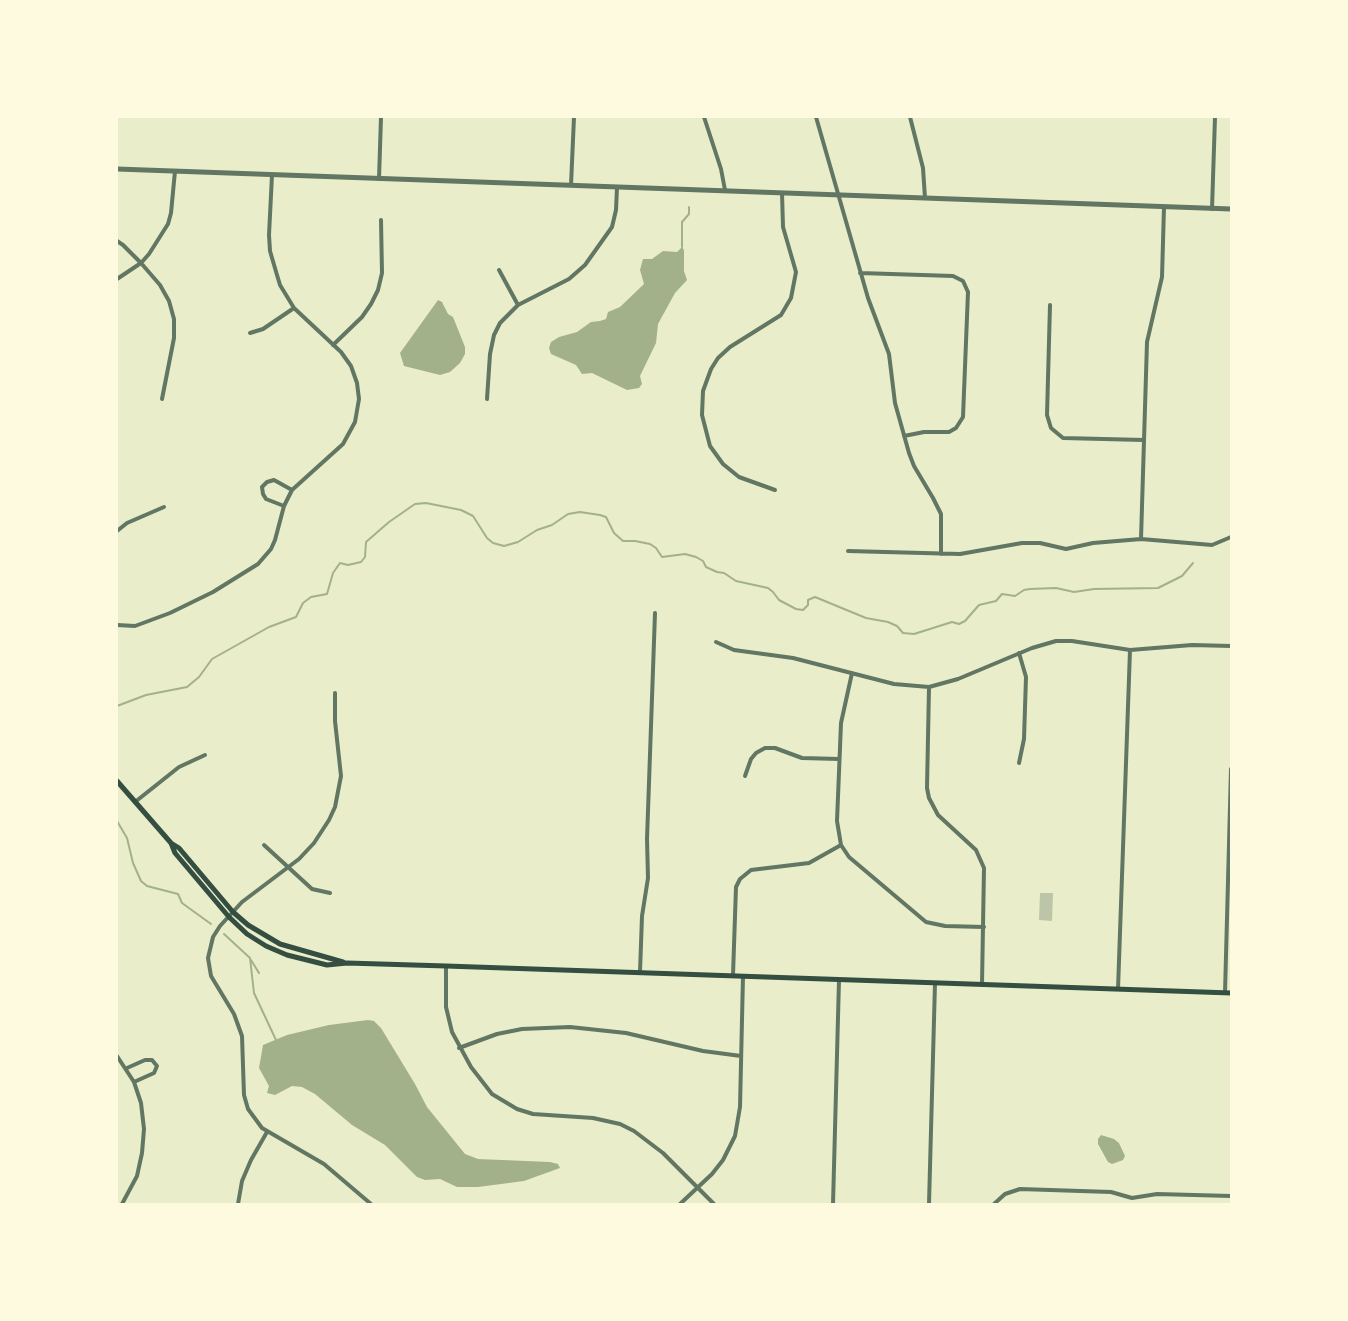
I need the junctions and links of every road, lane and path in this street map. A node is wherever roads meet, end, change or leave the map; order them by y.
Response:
1 (381, 117) edge
2 (574, 117) edge
3 (704, 117) edge
4 (816, 117) edge
5 (912, 117) edge
6 (1215, 117) edge
7 (117, 169) edge
8 (175, 171) junction
9 (272, 174) junction
10 (379, 178) junction
11 (571, 185) junction
12 (617, 187) junction
13 (725, 190) junction
14 (783, 193) junction
15 (837, 196) junction
16 (925, 199) junction
17 (1164, 207) junction
18 (1212, 209) junction
19 (1231, 209) edge
20 (381, 220) dead end
21 (117, 242) edge
22 (141, 263) junction
23 (499, 270) dead end
24 (860, 273) junction
25 (117, 279) edge
26 (1050, 305) dead end
27 (518, 306) junction
28 (294, 308) junction
29 (250, 333) dead end
30 (333, 345) junction
31 (162, 399) dead end
32 (487, 399) dead end
33 (904, 436) junction
34 (1144, 440) junction
35 (292, 490) junction
36 (775, 490) dead end
37 (164, 507) dead end
38 (284, 507) junction
39 (118, 528) edge
40 (1231, 537) edge
41 (1141, 539) junction
42 (848, 551) dead end
43 (941, 554) junction
44 (655, 614) dead end
45 (117, 625) edge
46 (716, 642) dead end
47 (1231, 646) edge
48 (1130, 650) junction
49 (1019, 653) junction
50 (852, 673) junction
51 (930, 687) junction
52 (335, 693) dead end
53 (205, 755) dead end
54 (839, 759) junction
55 (1019, 763) dead end
56 (1231, 769) edge
57 (745, 776) dead end
58 (117, 781) edge
59 (135, 802) junction
60 (1230, 838) edge
61 (264, 845) dead end
62 (841, 846) junction
63 (287, 866) junction
64 (330, 893) dead end
65 (231, 914) junction
66 (984, 927) junction
67 (1229, 931) edge
68 (446, 966) junction
69 (640, 972) junction
70 (733, 975) junction
71 (744, 976) junction
72 (838, 979) junction
73 (936, 983) junction
74 (982, 984) junction
75 (1118, 989) junction
76 (1229, 994) edge
77 (459, 1048) junction
78 (117, 1056) edge
79 (741, 1056) junction
80 (127, 1068) junction
81 (134, 1082) junction
82 (267, 1132) junction
83 (699, 1188) junction
84 (1231, 1196) edge
85 (363, 1202) edge
86 (122, 1204) edge
87 (238, 1204) edge
88 (371, 1204) edge
89 (680, 1204) edge
90 (714, 1204) edge
91 (833, 1204) edge
92 (929, 1204) edge
93 (994, 1204) edge

1 - 10 street
2 - 11 street
3 - 13 street
4 - 15 street
5 - 16 street
6 - 18 street
7 - 8 street
8 - 9 street
8 - 22 street
9 - 10 street
9 - 28 street
10 - 11 street
11 - 12 street
12 - 13 street
12 - 27 street
13 - 14 street
14 - 15 street
14 - 36 street
15 - 16 street
15 - 24 street
16 - 17 street
17 - 18 street
17 - 34 street
18 - 19 street
20 - 30 street
21 - 22 street
22 - 25 street
22 - 31 street
23 - 27 street
24 - 33 street
24 - 33 street
26 - 34 street
27 - 32 street
28 - 29 street
28 - 30 street
30 - 35 street
33 - 43 street
34 - 41 street
35 - 38 street
35 - 38 street
37 - 39 street
38 - 45 street
40 - 41 street
41 - 43 street
42 - 43 street
44 - 69 street
46 - 50 street
47 - 48 street
48 - 49 street
48 - 75 street
49 - 51 street
49 - 55 street
50 - 51 street
50 - 54 street
51 - 66 street
52 - 63 street
53 - 59 street
54 - 57 street
54 - 62 street
56 - 60 street
58 - 59 main road
59 - 65 main road
60 - 67 street
61 - 63 street
62 - 66 street
62 - 70 street
63 - 64 street
63 - 65 street
65 - 68 main road
65 - 82 street
66 - 74 street
67 - 76 street
68 - 69 main road
68 - 77 street
69 - 70 main road
70 - 71 main road
71 - 72 main road
71 - 79 street
72 - 73 main road
72 - 91 street
73 - 74 main road
73 - 92 street
74 - 75 main road
75 - 76 main road
77 - 79 street
77 - 83 street
78 - 80 street
79 - 83 street
80 - 81 street
80 - 81 street
81 - 86 street
82 - 85 street
82 - 87 street
83 - 89 street
83 - 90 street
84 - 93 street
85 - 88 street

